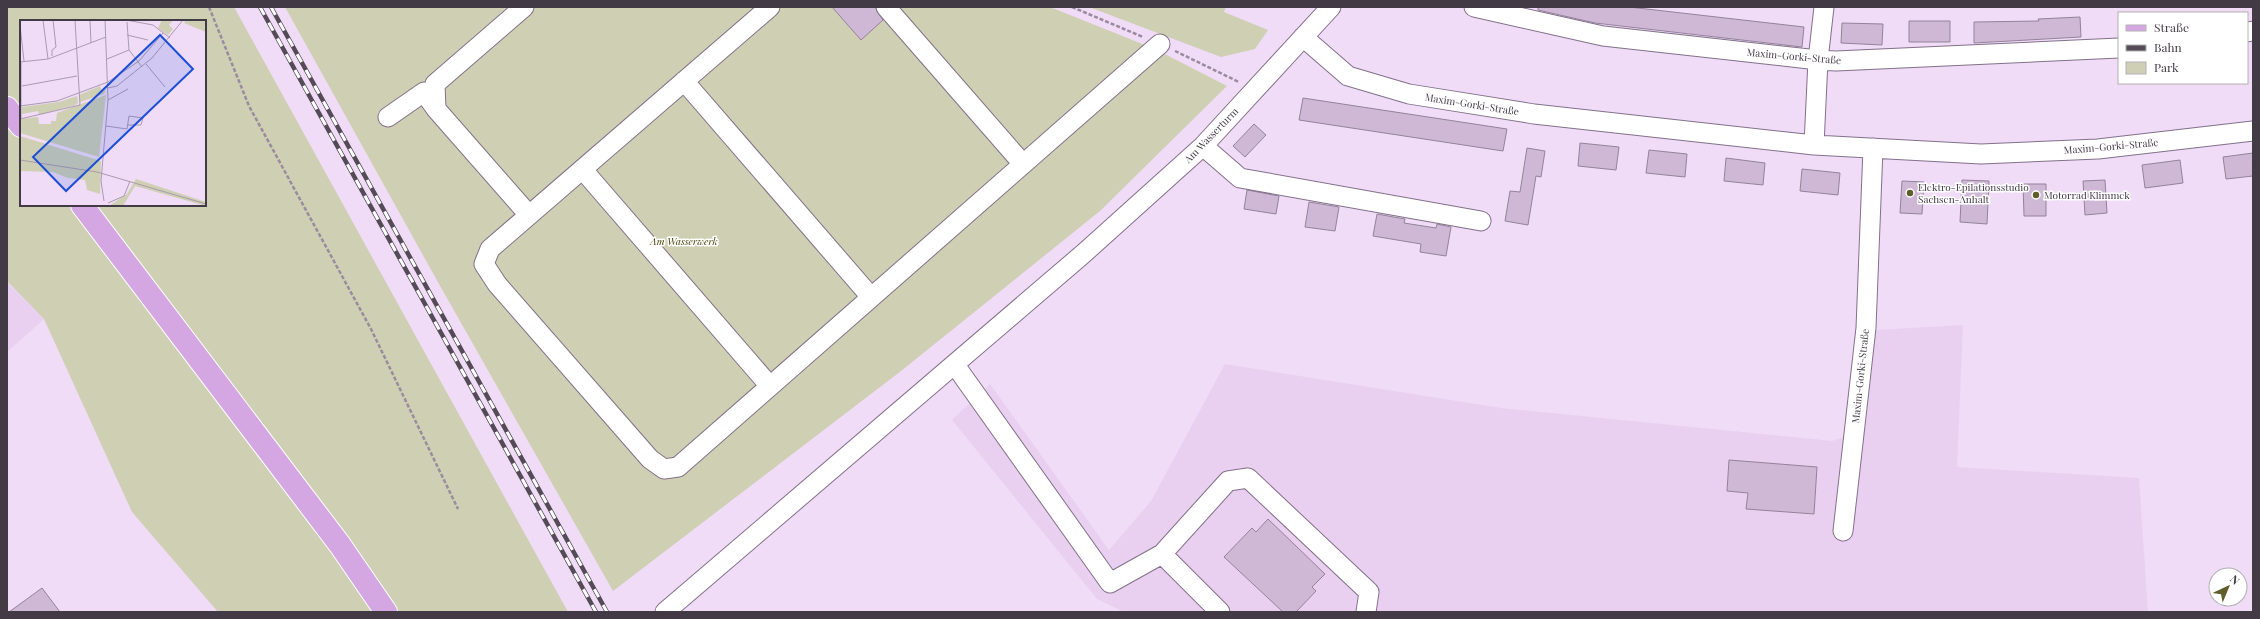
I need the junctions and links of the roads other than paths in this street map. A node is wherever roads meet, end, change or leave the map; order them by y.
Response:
1 (524, 7) edge
2 (770, 7) edge
3 (886, 7) edge
4 (1331, 7) edge
5 (1474, 7) edge
6 (1824, 7) edge
7 (1303, 37) junction
8 (1160, 44) road end
9 (2118, 48) edge
10 (1818, 60) junction
11 (684, 81) junction
12 (7, 108) edge
13 (436, 109) junction
14 (388, 117) dead end
15 (20, 125) edge
16 (2253, 131) edge
17 (1814, 145) junction
18 (1203, 146) junction
19 (1873, 148) junction
20 (1023, 164) junction
21 (583, 170) junction
22 (83, 206) edge
23 (529, 215) junction
24 (1481, 221) dead end
25 (871, 297) junction
26 (955, 365) junction
27 (769, 385) junction
28 (1844, 531) dead end
29 (1162, 554) junction
30 (386, 612) edge
31 (665, 612) edge
32 (1220, 612) edge
33 (1366, 612) edge

1 - 13 street
2 - 11 street
3 - 20 street
4 - 7 street, Am Wasserturm
5 - 10 street, Maxim-Gorki-Straße
6 - 10 street
7 - 17 street, Maxim-Gorki-Straße
7 - 18 street, Am Wasserturm
8 - 20 street
9 - 10 street, Maxim-Gorki-Straße
10 - 17 street
11 - 21 street
11 - 25 street
12 - 15 main road
13 - 14 street
13 - 23 street
16 - 19 street, Maxim-Gorki-Straße
17 - 19 street, Maxim-Gorki-Straße
18 - 24 street
18 - 26 street, Am Wasserturm
19 - 28 street, Maxim-Gorki-Straße
20 - 25 street
21 - 23 street
21 - 27 street
22 - 30 main road
23 - 27 street
25 - 27 street
26 - 29 street
26 - 31 street, Am Wasserturm
29 - 32 street
29 - 33 street

